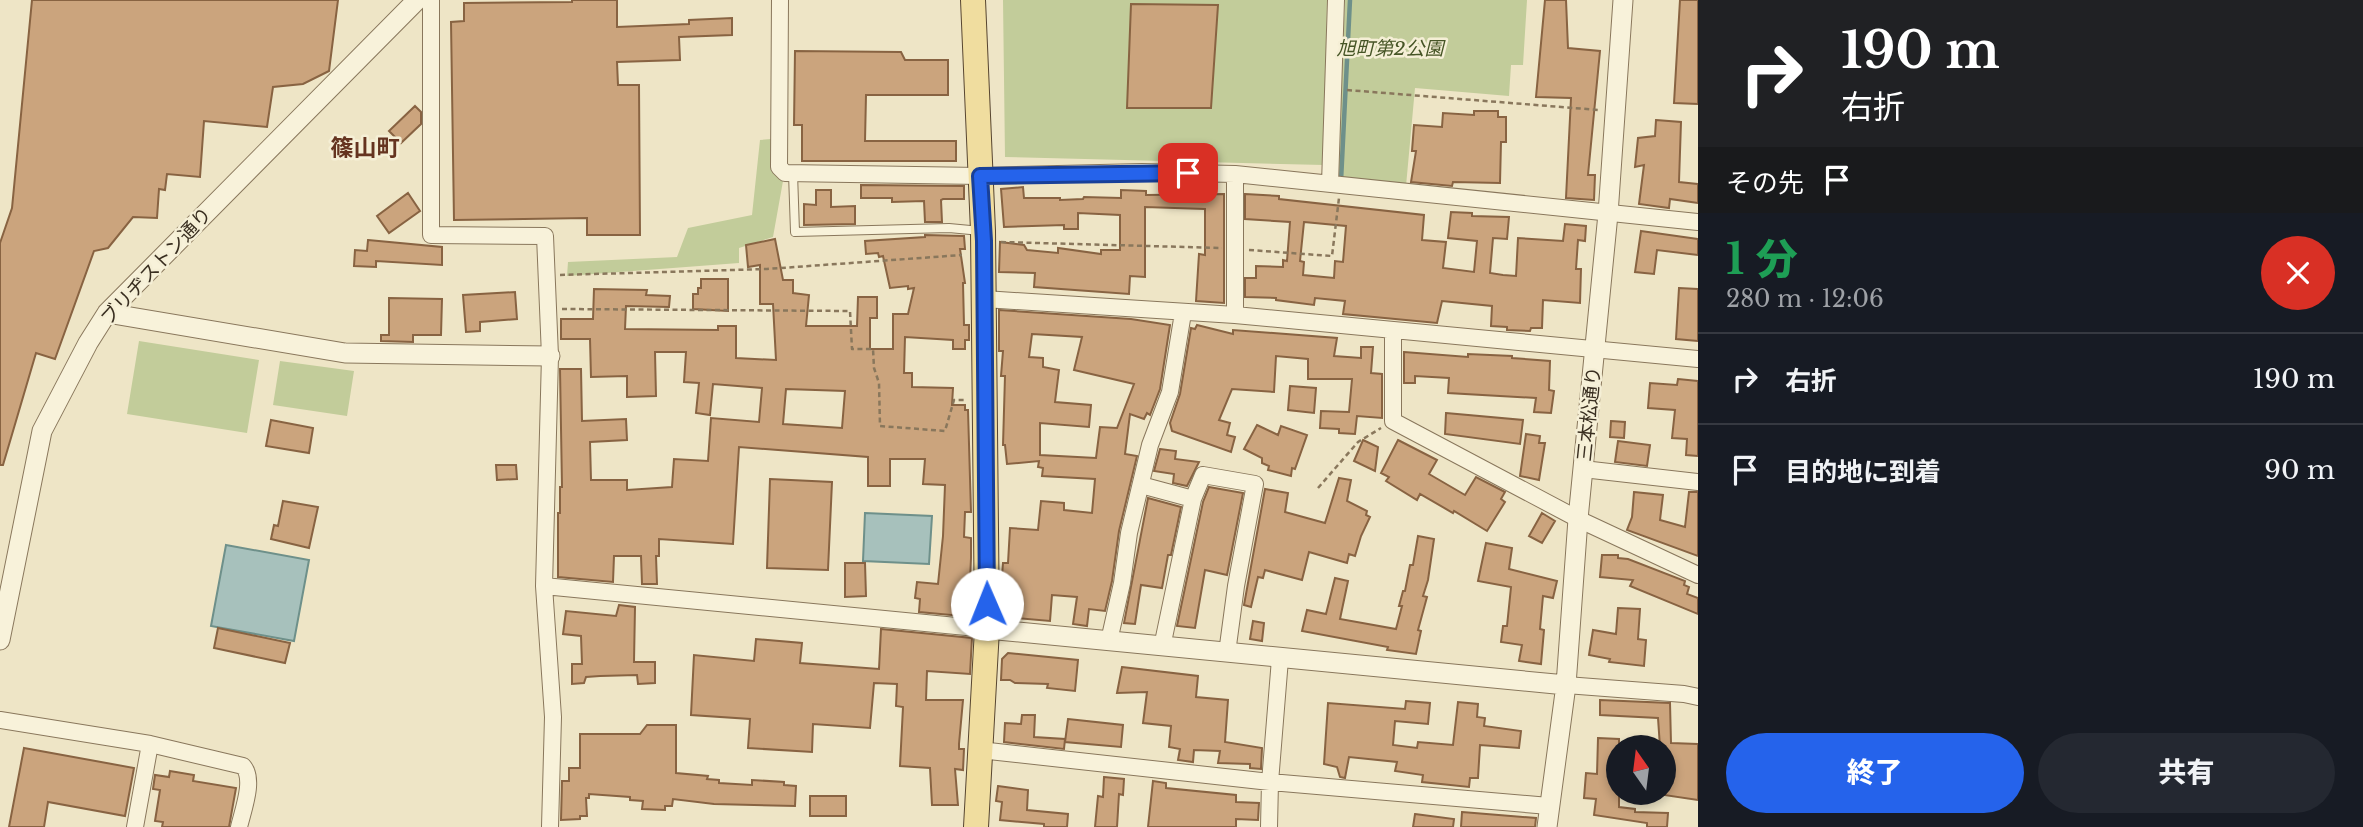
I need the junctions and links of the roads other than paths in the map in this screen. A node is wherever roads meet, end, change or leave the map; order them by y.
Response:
1 (417, 0) edge
2 (431, 0) edge
3 (780, 0) edge
4 (972, 0) edge
5 (1336, 0) edge
6 (1623, 0) edge
7 (793, 173) junction
8 (1235, 174) junction
9 (980, 176) junction
10 (1335, 185) junction
11 (1608, 214) junction
12 (1698, 222) edge
13 (984, 236) junction
14 (984, 299) junction
15 (107, 313) junction
16 (1182, 313) junction
17 (1235, 315) junction
18 (1393, 331) junction
19 (1595, 350) junction
20 (550, 356) junction
21 (1698, 359) edge
22 (1583, 469) junction
23 (1698, 482) edge
24 (1141, 485) junction
25 (1193, 499) junction
26 (1578, 519) junction
27 (1698, 575) edge
28 (544, 586) junction
29 (987, 629) junction
30 (0, 640) edge
31 (1109, 641) junction
32 (1162, 647) junction
33 (1227, 653) junction
34 (1280, 659) junction
35 (1566, 685) junction
36 (1698, 697) edge
37 (0, 720) edge
38 (150, 744) junction
39 (980, 751) junction
40 (1270, 782) junction
41 (1549, 806) junction
42 (135, 827) edge
43 (239, 827) edge
44 (550, 827) edge
45 (976, 827) edge
46 (1269, 827) edge
47 (1546, 827) edge

1 - 15 street, ブリヂストン通り
2 - 20 street
3 - 7 street
4 - 9 main road
5 - 10 street
6 - 11 street, 三本松通り
7 - 9 street
7 - 13 lane
8 - 9 street
8 - 10 street
8 - 17 street
9 - 13 main road
10 - 11 street
11 - 12 street
11 - 19 street, 三本松通り
13 - 14 main road
14 - 16 street
14 - 29 main road
15 - 20 street
15 - 30 street, ブリヂストン通り
16 - 17 street
16 - 24 street
17 - 18 street
18 - 19 street
18 - 26 street
19 - 21 street
19 - 22 street, 三本松通り
20 - 28 street
22 - 23 street
22 - 26 street, 三本松通り
24 - 25 street
24 - 31 street
25 - 32 street
25 - 33 street
26 - 27 street
26 - 35 street, 三本松通り
28 - 29 street
28 - 44 street
29 - 31 street
29 - 39 main road
31 - 32 street
32 - 33 street
33 - 34 street
34 - 35 street
34 - 40 street
35 - 36 street
35 - 41 street, 三本松通り
37 - 38 street
38 - 42 street
38 - 43 street
39 - 40 street
39 - 45 main road
40 - 41 street
40 - 46 street
41 - 47 street, 三本松通り

